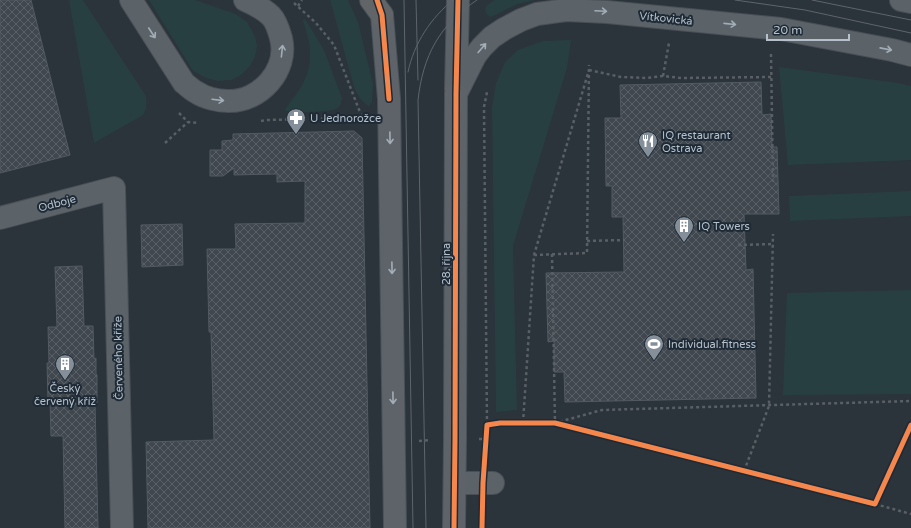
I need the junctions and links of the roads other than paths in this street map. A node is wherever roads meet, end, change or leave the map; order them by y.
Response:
1 (131, 0) edge
2 (245, 0) edge
3 (458, 0) edge
4 (901, 0) edge
5 (911, 2) edge
6 (377, 5) edge
7 (911, 55) edge
8 (456, 94) junction
9 (114, 188) joint
10 (0, 218) edge
11 (455, 483) junction
12 (488, 483) road end
13 (122, 528) edge
14 (395, 528) edge
15 (454, 528) edge

1 -> 2 street
3 - 8 street, 28. října
4 - 5 street
6 -> 14 main road
8 -> 7 street, Vítkovická
8 - 11 main road, 28. října
9 - 10 street, Odboje
9 - 13 street, Červeného kříže
11 - 12 street
11 - 15 main road, 28. října

